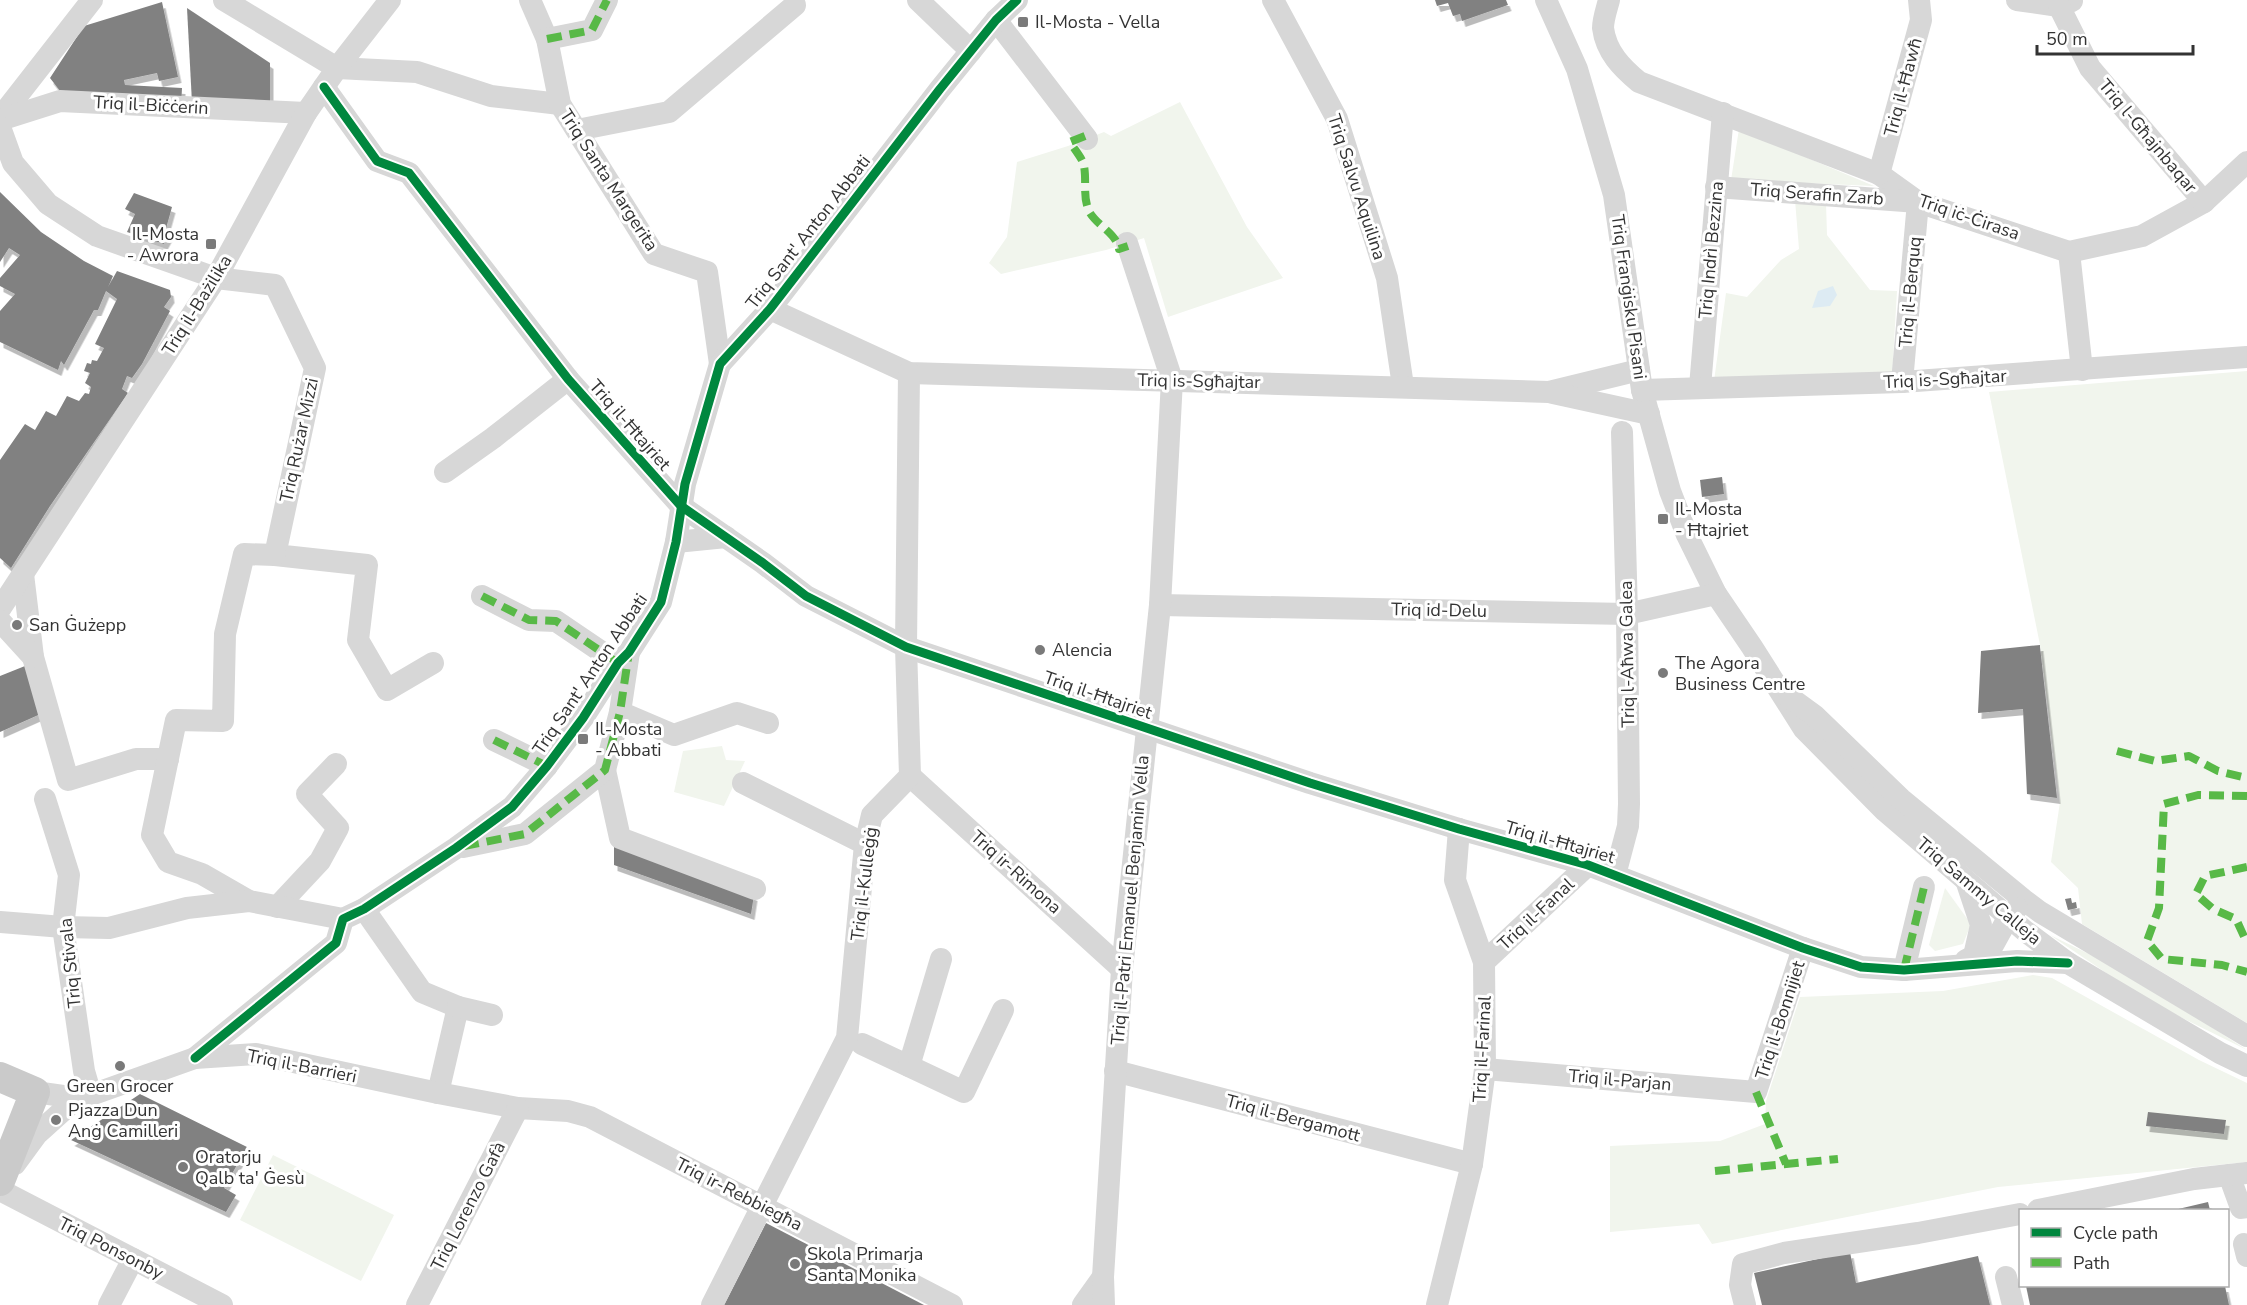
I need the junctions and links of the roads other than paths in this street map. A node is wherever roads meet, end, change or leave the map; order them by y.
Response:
1 (92, 0) edge
2 (224, 0) edge
3 (390, 0) edge
4 (530, 0) edge
5 (607, 0) edge
6 (918, 0) edge
7 (1017, 0) edge
8 (1273, 0) edge
9 (1546, 0) edge
10 (1609, 0) edge
11 (1919, 0) edge
12 (2017, 0) edge
13 (2066, 3) edge
14 (795, 5) dead end
15 (996, 20) junction
16 (547, 39) junction
17 (971, 51) junction
18 (337, 68) junction
19 (324, 87) junction
20 (560, 104) junction
21 (306, 112) junction
22 (1723, 113) junction
23 (0, 119) edge
24 (0, 127) edge
25 (577, 130) junction
26 (1087, 139) dead end
27 (2247, 162) edge
28 (1879, 174) junction
29 (1716, 187) junction
30 (1918, 202) junction
31 (2204, 202) junction
32 (1127, 243) dead end
33 (2070, 252) junction
34 (216, 278) junction
35 (770, 309) junction
36 (2247, 357) edge
37 (720, 364) junction
38 (2082, 370) junction
39 (909, 373) junction
40 (568, 379) junction
41 (1172, 380) junction
42 (1641, 380) junction
43 (1902, 382) junction
44 (1403, 386) junction
45 (1700, 387) junction
46 (1549, 392) junction
47 (1649, 414) junction
48 (1622, 432) dead end
49 (445, 472) dead end
50 (683, 495) junction
51 (726, 537) junction
52 (676, 542) junction
53 (275, 555) junction
54 (763, 563) junction
55 (23, 574) junction
56 (1716, 594) junction
57 (482, 596) dead end
58 (1160, 604) junction
59 (0, 609) edge
60 (1627, 614) junction
61 (0, 621) edge
62 (906, 647) junction
63 (33, 657) junction
64 (624, 657) junction
65 (433, 663) dead end
66 (1778, 689) junction
67 (620, 712) junction
68 (768, 723) dead end
69 (1147, 729) junction
70 (494, 740) dead end
71 (168, 759) junction
72 (336, 764) dead end
73 (547, 766) junction
74 (605, 770) junction
75 (910, 776) junction
76 (742, 783) dead end
77 (45, 798) dead end
78 (1459, 830) junction
79 (866, 844) junction
80 (456, 848) junction
81 (1588, 865) junction
82 (1615, 875) junction
83 (1967, 883) junction
84 (1924, 887) dead end
85 (755, 889) dead end
86 (249, 901) junction
87 (2032, 901) junction
88 (277, 907) junction
89 (364, 909) junction
90 (343, 919) junction
91 (0, 922) edge
92 (2017, 925) junction
93 (63, 927) junction
94 (1803, 948) junction
95 (941, 958) dead end
96 (1979, 959) junction
97 (1484, 962) junction
98 (2068, 963) junction
99 (1122, 969) junction
100 (1905, 970) junction
101 (458, 1007) junction
102 (1003, 1010) dead end
103 (492, 1015) dead end
104 (2247, 1036) edge
105 (862, 1044) dead end
106 (195, 1058) junction
107 (909, 1066) junction
108 (2247, 1066) edge
109 (1485, 1069) junction
110 (1115, 1071) junction
111 (0, 1077) edge
112 (35, 1092) junction
113 (1756, 1092) joint
114 (438, 1093) junction
115 (84, 1096) junction
116 (518, 1107) junction
117 (1472, 1164) junction
118 (2238, 1174) edge
119 (0, 1183) edge
120 (0, 1190) edge
121 (763, 1207) junction
122 (2247, 1207) edge
123 (2043, 1209) edge
124 (2019, 1214) edge
125 (133, 1259) junction
126 (1104, 1276) junction
127 (2006, 1277) dead end
128 (109, 1305) edge
129 (222, 1305) edge
130 (417, 1305) edge
131 (712, 1305) edge
132 (952, 1305) edge
133 (1083, 1305) edge
134 (1104, 1305) edge
135 (1437, 1305) edge
136 (1745, 1305) edge
137 (2013, 1305) edge

1 - 23 street
2 - 18 street
3 - 18 street, Triq il-Bażilika
4 - 16 street, Triq Santa Margerita
5 - 16 street
6 - 17 street
7 - 15 street, Triq Sant' Anton Abbati
8 - 44 street, Triq Salvu Aquilina
9 - 42 street, Triq Franġisku Pisani
10 - 22 street, Triq iċ-Ċirasa
11 - 28 street, Triq il-Ħawħ
12 - 13 street
13 - 31 street, Triq l-Għajnbaqar
14 - 25 street
15 - 17 street, Triq Sant' Anton Abbati
15 - 26 street
16 - 20 street, Triq Santa Margerita
17 - 35 street, Triq Sant' Anton Abbati
18 - 19 street, Triq il-Bażilika
18 - 20 street
19 - 21 street, Triq il-Bażilika
19 - 40 street, Triq il-Ħtajriet
20 - 25 street, Triq Santa Margerita
21 - 23 street, Triq il-Biċċerin
21 - 34 street, Triq il-Bażilika
22 - 28 street, Triq iċ-Ċirasa
22 - 29 street, Triq Indrì Bezzina
24 - 34 street
25 - 37 street, Triq Santa Margerita
27 - 31 street
28 - 30 street, Triq iċ-Ċirasa
29 - 30 street, Triq Serafin Zarb
29 - 45 street, Triq Indrì Bezzina
30 - 33 street, Triq iċ-Ċirasa
30 - 43 street, Triq il-Berquq
31 - 33 street
32 - 41 street
33 - 38 street
34 - 53 street, Triq Rużar Mizzi
34 - 55 street, Triq il-Bażilika
35 - 37 street, Triq Sant' Anton Abbati
35 - 39 street, Triq is-Sgħajtar
36 - 38 street, Triq is-Sgħajtar
37 - 50 street, Triq Sant' Anton Abbati
38 - 43 street, Triq is-Sgħajtar
39 - 41 street, Triq is-Sgħajtar
39 - 62 street
40 - 49 street
40 - 50 street, Triq il-Ħtajriet
41 - 44 street, Triq is-Sgħajtar
41 - 58 street, Triq il-Patri Emanuel Benjamin Vella
42 - 45 street, Triq is-Sgħajtar
42 - 46 street, Triq is-Sgħajtar
42 - 47 street, Triq Franġisku Pisani
43 - 45 street, Triq is-Sgħajtar
44 - 46 street, Triq is-Sgħajtar
46 - 47 street
47 - 56 street, Triq Franġisku Pisani
48 - 60 street, Triq l-Aħwa Galea
50 - 51 street, Triq il-Ħtajriet
50 - 52 street, Triq Sant' Anton Abbati
50 - 54 street, Triq il-Ħtajriet
51 - 52 street
51 - 54 street, Triq il-Ħtajriet
52 - 64 street, Triq Sant' Anton Abbati
53 - 65 street
53 - 71 street
54 - 62 street, Triq il-Ħtajriet
55 - 59 street, Triq il-Bażilika
55 - 63 street
56 - 60 street, Triq id-Delu
56 - 66 street, Triq Sammy Calleja
57 - 64 street
58 - 60 street, Triq id-Delu
58 - 69 street, Triq il-Patri Emanuel Benjamin Vella
60 - 82 street, Triq l-Aħwa Galea
61 - 63 street
62 - 69 street, Triq il-Ħtajriet
62 - 75 street
63 - 71 street
64 - 67 street, Triq Sant' Anton Abbati
64 - 73 street, Triq Sant' Anton Abbati
66 - 83 street, Triq Sammy Calleja
66 - 87 street, Triq Sammy Calleja
67 - 68 street
67 - 74 street, Triq Sant' Anton Abbati
69 - 78 street, Triq il-Ħtajriet
69 - 99 street, Triq il-Patri Emanuel Benjamin Vella
70 - 73 street
71 - 86 street
72 - 88 street
73 - 80 street, Triq Sant' Anton Abbati
74 - 80 street, Triq Sant' Anton Abbati
74 - 85 street
75 - 79 street, Triq il-Kulleġġ
75 - 99 street, Triq ir-Rimona
76 - 79 street
77 - 93 street, Triq Stivala
78 - 81 street, Triq il-Ħtajriet
78 - 97 street, Triq il-Farinal
79 - 121 street, Triq il-Kulleġġ
80 - 89 street, Triq Sant' Anton Abbati
81 - 82 street, Triq il-Ħtajriet
81 - 97 street, Triq il-Fanal
82 - 94 street, Triq il-Ħtajriet
83 - 92 street, Triq Sammy Calleja
83 - 96 street
84 - 100 street
86 - 88 street
86 - 93 street
87 - 92 street, Triq il-Ħtajriet
87 - 104 street, Triq Sammy Calleja
88 - 90 street
89 - 90 street, Triq Sant' Anton Abbati
89 - 101 street
90 - 106 street
91 - 93 street
92 - 96 street, Triq il-Ħtajriet
92 - 98 street, Triq Sammy Calleja
93 - 115 street, Triq Stivala
94 - 100 street, Triq il-Ħtajriet
94 - 113 street, Triq il-Bonnijiet
95 - 107 street
96 - 98 street, Triq il-Ħtajriet
96 - 100 street, Triq il-Ħtajriet
97 - 109 street, Triq il-Farinal
98 - 108 street, Triq Sammy Calleja
99 - 110 street, Triq il-Patri Emanuel Benjamin Vella
101 - 103 street
101 - 114 street
102 - 107 street
105 - 107 street
106 - 114 street, Triq il-Barrieri
106 - 115 street, Triq il-Barrieri
109 - 113 street, Triq il-Parjan
109 - 117 street, Triq il-Farinal
110 - 117 street, Triq il-Bergamott
110 - 126 street, Triq il-Patri Emanuel Benjamin Vella
111 - 112 main road
112 - 115 street
112 - 119 main road
114 - 116 street, Triq il-Barrieri
115 - 119 street
116 - 121 street, Triq ir-Rebbiegħa
116 - 130 street, Triq Lorenzo Gafà
117 - 135 street, Triq il-Farinal
118 - 122 street
118 - 123 street
120 - 125 street, Triq Ponsonby
121 - 131 street, Triq il-Kulleġġ
121 - 132 street, Triq ir-Rebbiegħa
124 - 136 street
125 - 128 street
125 - 129 street, Triq Ponsonby
126 - 133 street
126 - 134 street, Triq il-Patri Emanuel Benjamin Vella
127 - 137 street

